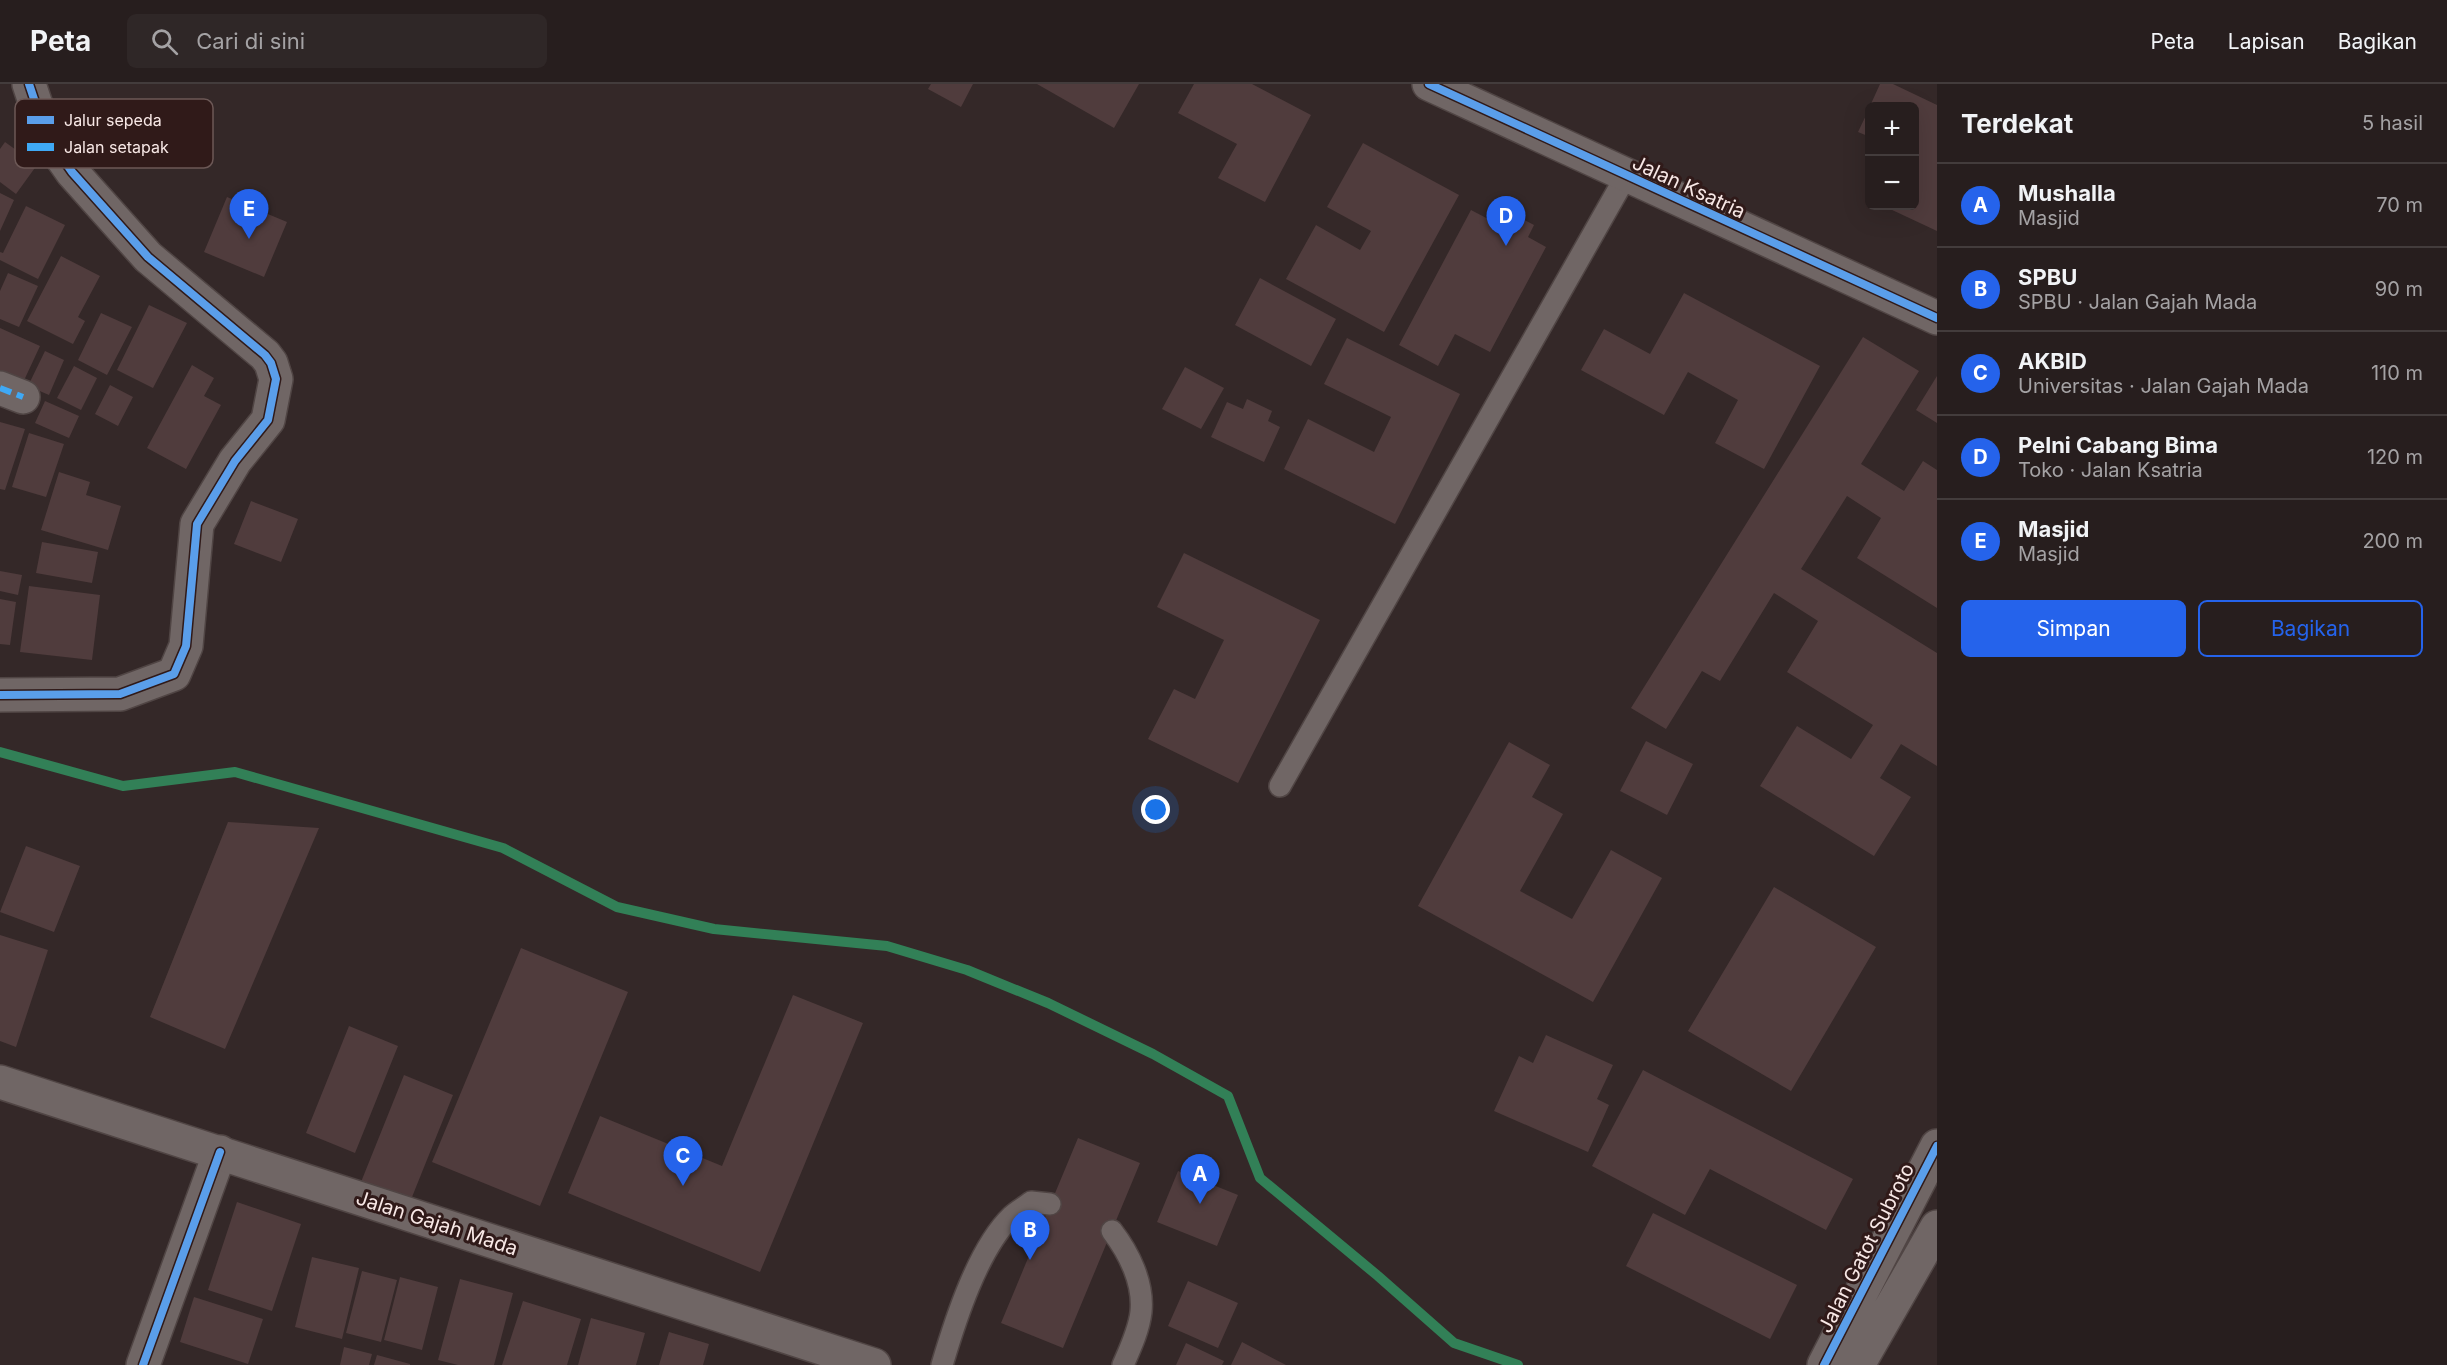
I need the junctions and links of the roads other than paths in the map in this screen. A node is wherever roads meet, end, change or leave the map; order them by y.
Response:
1 (29, 84) edge
2 (1429, 84) edge
3 (34, 99) edge
4 (70, 168) edge
5 (1626, 176) junction
6 (1937, 318) edge
7 (0, 695) edge
8 (1280, 786) dead end
9 (0, 1082) edge
10 (1937, 1146) edge
11 (220, 1152) junction
12 (1050, 1204) dead end
13 (1937, 1227) edge
14 (1112, 1231) dead end
15 (143, 1365) edge
16 (874, 1365) edge
17 (942, 1365) edge
18 (1123, 1365) edge
19 (1824, 1365) edge
20 (1858, 1365) edge

1 - 3 street
2 - 5 street, Jalan Ksatria
4 - 7 street
5 - 6 street, Jalan Ksatria
5 - 8 lane
9 - 11 street, Jalan Gajah Mada
10 - 19 street, Jalan Gatot Subroto
11 - 15 street
11 - 16 street, Jalan Gajah Mada
12 - 17 lane
13 - 20 street
14 - 18 lane

